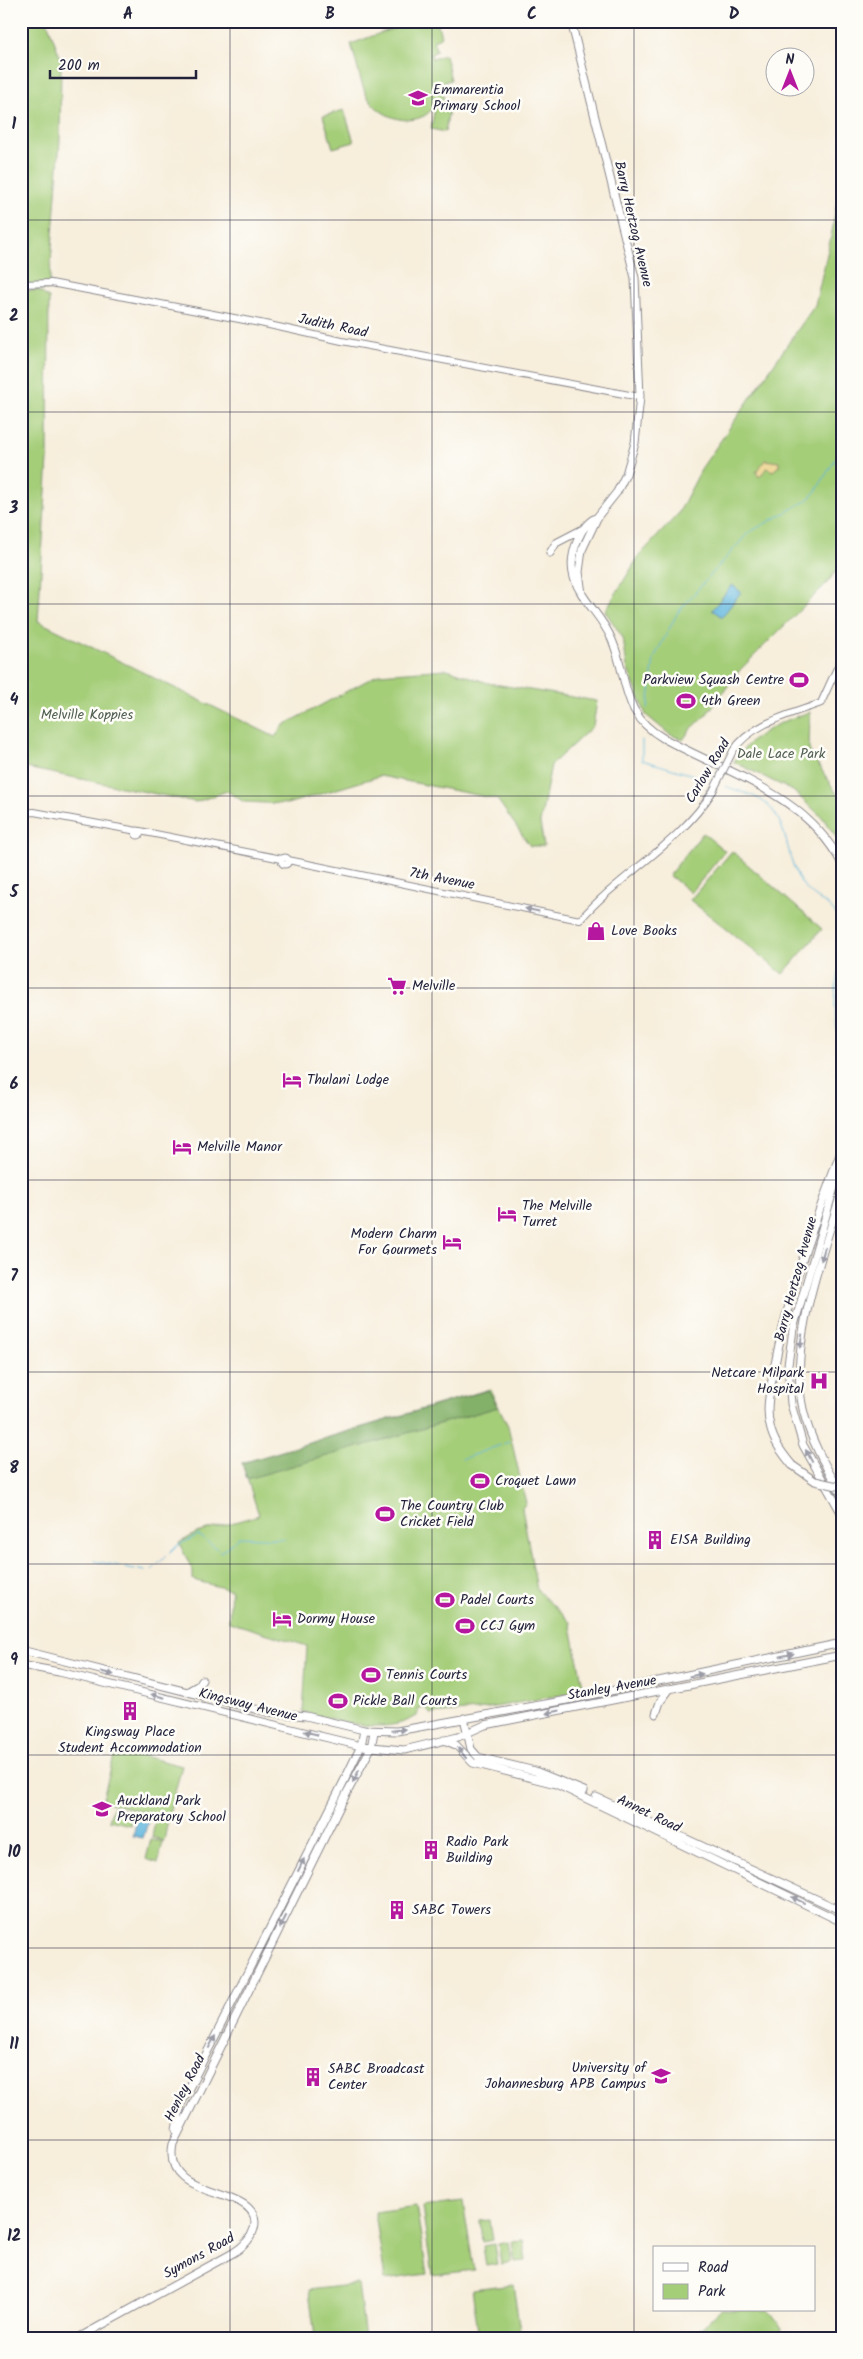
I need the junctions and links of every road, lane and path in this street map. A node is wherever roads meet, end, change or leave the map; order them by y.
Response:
1 (571, 21) edge
2 (21, 284) edge
3 (640, 397) junction
4 (598, 516) junction
5 (584, 528) junction
6 (550, 553) dead end
7 (582, 594) junction
8 (842, 657) edge
9 (21, 812) edge
10 (842, 864) edge
11 (580, 920) joint
12 (842, 1149) edge
13 (842, 1160) edge
14 (842, 1190) edge
15 (842, 1487) edge
16 (842, 1495) edge
17 (842, 1514) edge
18 (842, 1643) edge
19 (21, 1650) edge
20 (842, 1655) edge
21 (21, 1665) edge
22 (202, 1680) dead end
23 (669, 1690) junction
24 (186, 1692) junction
25 (656, 1714) dead end
26 (464, 1718) junction
27 (364, 1730) junction
28 (374, 1732) junction
29 (468, 1733) junction
30 (444, 1740) junction
31 (361, 1746) junction
32 (371, 1748) junction
33 (842, 1911) edge
34 (842, 1922) edge
35 (175, 2135) junction
36 (78, 2338) edge

1 - 3 main road, Barry Hertzog Avenue
2 - 3 street, Judith Road
3 - 4 main road, Barry Hertzog Avenue
4 - 5 main road, Barry Hertzog Avenue
4 - 7 main road, Barry Hertzog Avenue
5 - 6 main road
5 - 7 main road, Barry Hertzog Avenue
7 - 10 main road, Barry Hertzog Avenue
8 - 11 street, Carlow Road, bridge
11 -> 9 street, 7th Avenue
12 - 15 main road, bridge
17 -> 13 main road, Barry Hertzog Avenue
14 -> 16 main road, Barry Hertzog Avenue
26 -> 18 main road, Stanley Avenue
19 -> 24 main road, Kingsway Avenue
20 - 23 main road, Stanley Avenue
31 -> 21 main road, Kingsway Avenue
22 - 24 main road
23 - 25 main road
23 -> 29 main road, Stanley Avenue
24 - 27 main road, Kingsway Avenue
28 -> 26 main road, Kingsway Avenue
26 - 29 main road, Annet Road
27 - 28 main road, Kingsway Avenue
27 - 31 main road, Henley Road
28 - 32 main road, Henley Road
29 - 30 main road, Kingsway Avenue
29 - 33 main road, Annet Road
30 - 32 main road, Kingsway Avenue
34 -> 30 main road, Annet Road
31 - 32 main road, Kingsway Avenue
35 -> 31 main road, Henley Road
32 -> 35 main road, Henley Road
35 - 36 main road, Symons Road

